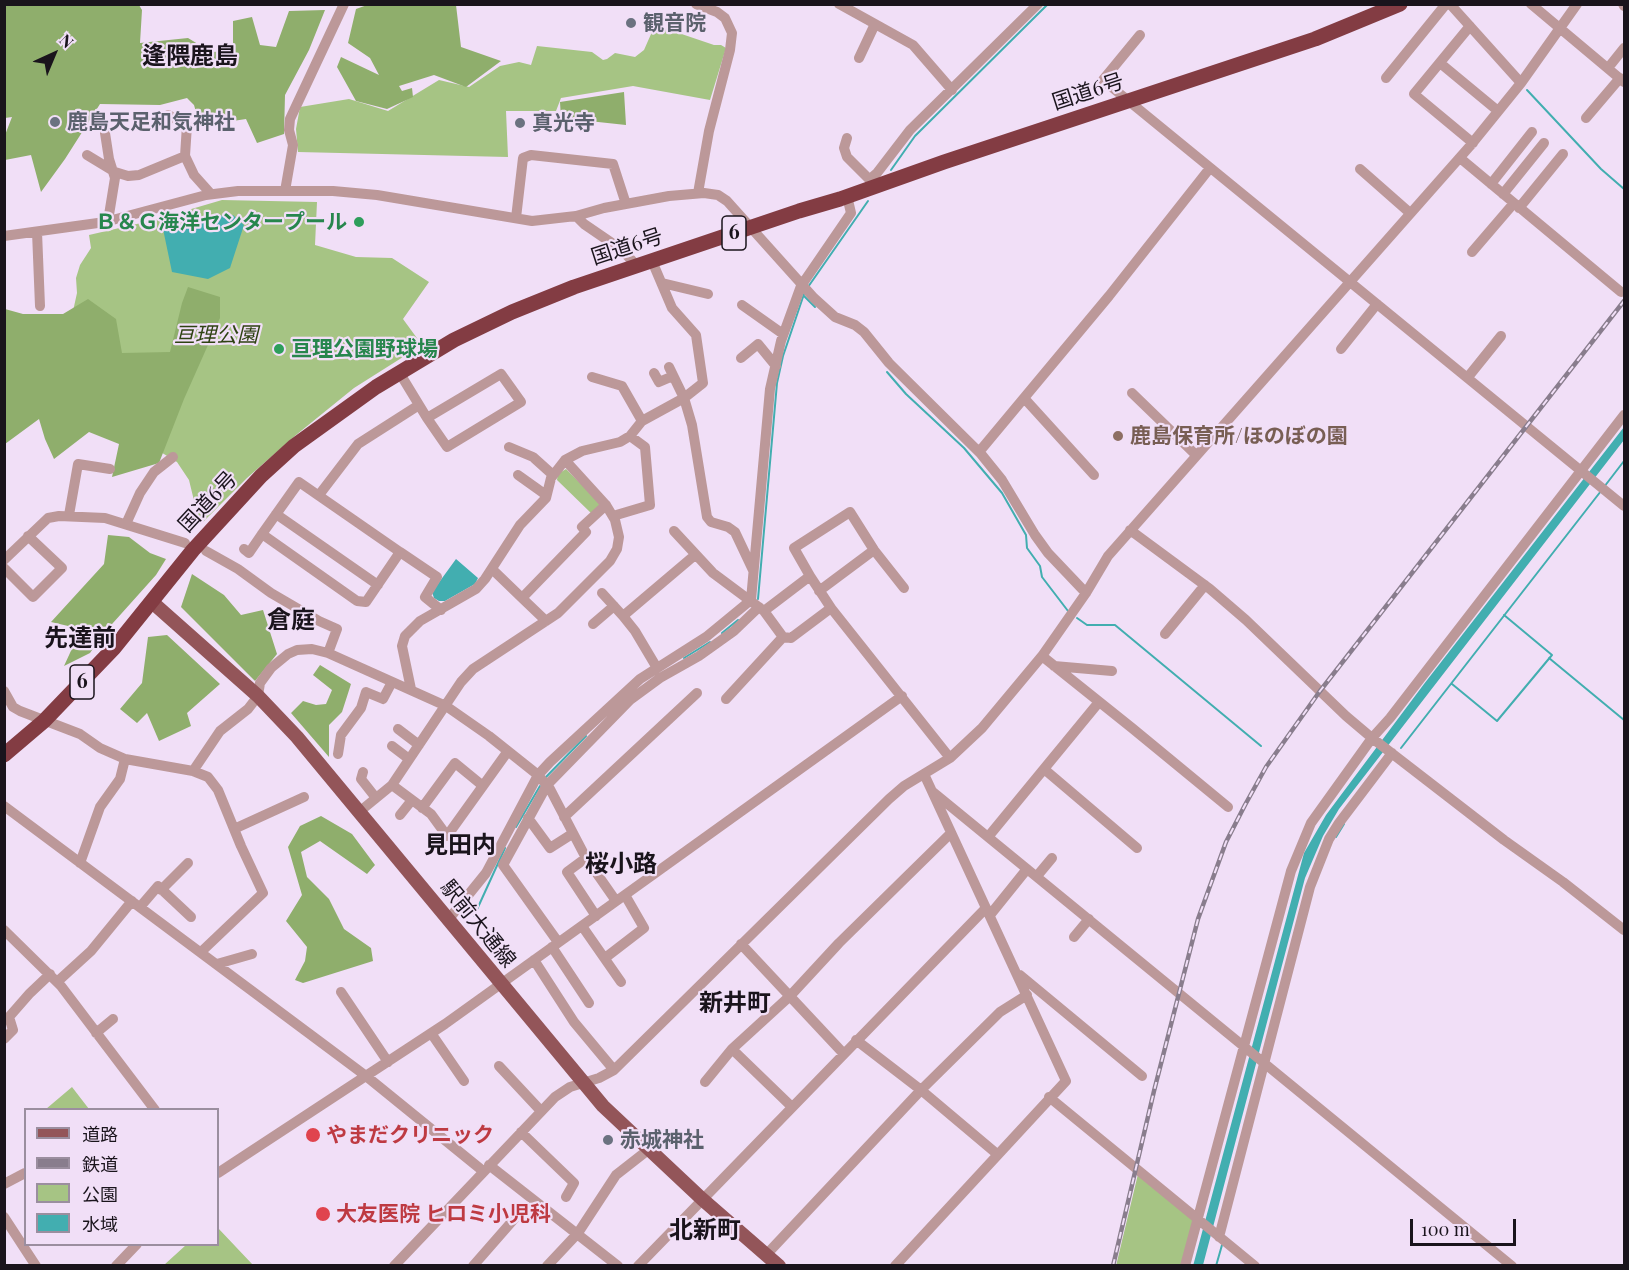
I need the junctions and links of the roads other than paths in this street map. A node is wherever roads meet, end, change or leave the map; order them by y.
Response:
1 (344, 4) edge
2 (696, 4) edge
3 (838, 4) edge
4 (1038, 4) edge
5 (1400, 4) edge
6 (1448, 4) edge
7 (1531, 4) edge
8 (1578, 4) edge
9 (875, 24) junction
10 (1470, 26) junction
11 (1560, 28) junction
12 (1140, 35) dead end
13 (1624, 48) edge
14 (859, 58) dead end
15 (1440, 63) junction
16 (1608, 68) junction
17 (1386, 78) dead end
18 (1622, 80) edge
19 (1521, 83) junction
20 (952, 90) junction
21 (1127, 101) junction
22 (1498, 111) junction
23 (168, 115) dead end
24 (1586, 118) dead end
25 (1532, 132) dead end
26 (105, 133) dead end
27 (847, 138) dead end
28 (1473, 143) junction
29 (1544, 143) dead end
30 (87, 155) dead end
31 (1564, 155) dead end
32 (185, 156) junction
33 (1460, 158) junction
34 (1210, 168) junction
35 (1360, 169) dead end
36 (113, 171) junction
37 (873, 182) junction
38 (1491, 184) junction
39 (285, 191) junction
40 (698, 193) junction
41 (211, 194) junction
42 (1503, 194) junction
43 (847, 196) junction
44 (626, 204) junction
45 (1516, 205) junction
46 (1410, 213) junction
47 (576, 216) junction
48 (516, 218) junction
49 (108, 221) junction
50 (749, 227) junction
51 (37, 232) junction
52 (4, 236) edge
53 (1472, 252) dead end
54 (652, 261) junction
55 (637, 266) junction
56 (1349, 282) junction
57 (662, 283) junction
58 (801, 286) junction
59 (1621, 292) dead end
60 (708, 294) dead end
61 (1377, 304) junction
62 (742, 305) dead end
63 (40, 306) dead end
64 (783, 334) junction
65 (1501, 336) dead end
66 (1341, 349) dead end
67 (741, 358) dead end
68 (776, 366) junction
69 (399, 372) junction
70 (654, 373) dead end
71 (592, 377) dead end
72 (1468, 377) junction
73 (1132, 393) dead end
74 (684, 398) junction
75 (1024, 398) junction
76 (419, 405) junction
77 (1624, 416) edge
78 (427, 418) junction
79 (642, 421) junction
80 (630, 436) junction
81 (508, 447) dead end
82 (979, 452) junction
83 (1196, 455) junction
84 (173, 457) dead end
85 (565, 460) junction
86 (110, 469) dead end
87 (1583, 472) junction
88 (518, 475) dead end
89 (553, 475) junction
90 (1094, 475) dead end
91 (319, 495) junction
92 (546, 495) junction
93 (606, 505) junction
94 (1624, 506) edge
95 (276, 514) junction
96 (69, 515) junction
97 (613, 516) junction
98 (126, 524) junction
99 (1130, 530) junction
100 (674, 531) dead end
101 (262, 534) junction
102 (28, 536) junction
103 (184, 543) dead end
104 (244, 549) dead end
105 (874, 550) junction
106 (206, 551) dead end
107 (400, 552) junction
108 (695, 555) junction
109 (4, 560) edge
110 (4, 568) edge
111 (492, 569) junction
112 (753, 571) junction
113 (810, 576) junction
114 (378, 585) junction
115 (1205, 585) junction
116 (904, 588) dead end
117 (819, 591) junction
118 (602, 593) dead end
119 (1086, 593) junction
120 (522, 598) junction
121 (152, 602) junction
122 (614, 606) junction
123 (758, 606) junction
124 (831, 608) junction
125 (441, 610) junction
126 (623, 616) junction
127 (546, 621) junction
128 (593, 624) dead end
129 (1165, 634) dead end
130 (783, 637) junction
131 (328, 653) junction
132 (1042, 656) junction
133 (1054, 666) junction
134 (657, 668) junction
135 (1112, 671) dead end
136 (392, 682) junction
137 (411, 689) junction
138 (4, 691) edge
139 (697, 693) dead end
140 (258, 696) junction
141 (902, 696) junction
142 (726, 699) dead end
143 (1099, 702) junction
144 (446, 706) junction
145 (44, 721) junction
146 (398, 729) dead end
147 (1374, 739) junction
148 (419, 745) junction
149 (392, 746) dead end
150 (508, 751) junction
151 (1391, 753) junction
152 (338, 754) dead end
153 (4, 755) edge
154 (950, 758) junction
155 (125, 759) junction
156 (409, 759) junction
157 (1044, 770) junction
158 (193, 771) junction
159 (363, 772) dead end
160 (924, 774) junction
161 (538, 775) junction
162 (392, 785) junction
163 (547, 785) junction
164 (483, 786) junction
165 (933, 792) junction
166 (304, 797) dead end
167 (376, 798) junction
168 (412, 800) junction
169 (4, 806) edge
170 (1228, 807) dead end
171 (422, 808) junction
172 (359, 812) junction
173 (400, 815) dead end
174 (564, 817) junction
175 (528, 818) junction
176 (234, 829) junction
177 (951, 833) junction
178 (572, 834) junction
179 (988, 837) junction
180 (1137, 848) dead end
181 (586, 858) junction
182 (1052, 858) dead end
183 (188, 862) dead end
184 (80, 863) junction
185 (1027, 869) junction
186 (1037, 876) junction
187 (161, 890) junction
188 (621, 898) junction
189 (136, 904) junction
190 (988, 911) junction
191 (596, 916) junction
192 (191, 917) dead end
193 (1089, 919) junction
194 (448, 920) junction
195 (582, 926) junction
196 (4, 930) edge
197 (1624, 930) edge
198 (1074, 936) dead end
199 (741, 944) junction
200 (555, 945) junction
201 (201, 952) junction
202 (252, 954) dead end
203 (605, 958) junction
204 (534, 960) junction
205 (217, 964) junction
206 (1016, 972) junction
207 (54, 978) junction
208 (621, 982) dead end
209 (501, 984) junction
210 (341, 992) dead end
211 (1027, 995) junction
212 (790, 996) junction
213 (589, 1003) dead end
214 (113, 1019) dead end
215 (96, 1033) junction
216 (431, 1033) junction
217 (4, 1040) edge
218 (856, 1040) junction
219 (1246, 1046) junction
220 (732, 1049) junction
221 (843, 1053) junction
222 (1263, 1061) junction
223 (388, 1062) junction
224 (499, 1066) dead end
225 (614, 1070) junction
226 (366, 1076) junction
227 (1142, 1076) dead end
228 (464, 1081) dead end
229 (705, 1082) dead end
230 (582, 1083) junction
231 (921, 1090) junction
232 (1049, 1097) junction
233 (792, 1107) junction
234 (153, 1108) edge
235 (541, 1111) junction
236 (521, 1132) junction
237 (648, 1150) junction
238 (997, 1154) junction
239 (486, 1168) junction
240 (219, 1172) edge
241 (24, 1174) edge
242 (4, 1184) edge
243 (566, 1197) dead end
244 (702, 1199) junction
245 (522, 1210) dead end
246 (4, 1217) edge
247 (1200, 1221) junction
248 (578, 1233) junction
249 (1218, 1236) junction
250 (135, 1246) edge
251 (766, 1255) junction
252 (120, 1264) edge
253 (36, 1266) edge
254 (394, 1266) edge
255 (473, 1266) edge
256 (547, 1266) edge
257 (618, 1266) edge
258 (638, 1266) edge
259 (779, 1266) edge
260 (895, 1266) edge
261 (1185, 1266) edge
262 (1254, 1266) edge
263 (1512, 1266) edge

1 - 39 street
2 - 40 street
3 - 9 street
4 - 20 street
5 - 21 highway, 国道6号 / 6
6 - 10 street
6 - 17 street
7 - 11 street
8 - 11 street
9 - 14 street
9 - 20 street
10 - 15 street
10 - 19 street
11 - 16 street
11 - 19 street
12 - 21 street
13 - 16 street
15 - 22 street
15 - 28 street
16 - 18 street
18 - 24 street
19 - 22 street
20 - 37 street
21 - 34 street
21 - 37 highway, 国道6号 / 6
22 - 28 street
23 - 32 street
25 - 38 street
26 - 36 street
27 - 37 street
28 - 33 street
29 - 42 street
30 - 36 street
31 - 45 street
32 - 36 street
32 - 41 street
33 - 38 street
33 - 46 street
34 - 56 street
34 - 75 street
35 - 46 street
36 - 49 street
37 - 43 highway, 国道6号 / 6
38 - 42 street
39 - 41 street
39 - 48 street
40 - 44 street
40 - 50 street
41 - 49 street
42 - 45 street
43 - 50 highway, 国道6号 / 6
43 - 58 street
44 - 47 street
44 - 48 street
45 - 53 street
45 - 59 street
46 - 56 street
47 - 48 street
47 - 55 street
49 - 51 street
50 - 54 highway, 国道6号 / 6
50 - 58 street
51 - 52 street
51 - 63 street
54 - 55 highway, 国道6号 / 6
54 - 57 street
55 - 69 highway, 国道6号 / 6
56 - 61 street
56 - 83 street
57 - 60 street
57 - 74 street
58 - 64 street
58 - 82 street
61 - 66 street
61 - 72 street
62 - 64 street
64 - 68 street
65 - 72 street
67 - 68 street
68 - 112 street
69 - 76 street
69 - 121 highway, 国道6号 / 6
70 - 74 street
71 - 79 street
72 - 87 street
73 - 83 street
74 - 79 street
74 - 112 street
75 - 82 street
75 - 90 street
76 - 78 street
76 - 91 street
77 - 87 street
78 - 78 street
79 - 80 street
80 - 85 street
80 - 97 street
81 - 89 street
82 - 119 street
83 - 99 street
84 - 98 street
85 - 89 street
85 - 93 street
86 - 96 street
87 - 94 street
87 - 147 street
88 - 92 street
89 - 92 street
91 - 95 street
91 - 107 street
92 - 111 street
93 - 97 street
93 - 120 street
95 - 101 street
95 - 114 street
96 - 98 street
96 - 102 street
97 - 127 street
98 - 103 street
99 - 115 street
99 - 119 street
100 - 108 street
101 - 104 street
101 - 114 street
102 - 109 street
102 - 110 street
105 - 113 street
105 - 116 street
105 - 117 street
106 - 131 street
107 - 114 street
107 - 125 street
108 - 123 street
108 - 126 street
111 - 120 street
111 - 125 street
112 - 123 street
113 - 117 street
113 - 123 street
115 - 129 street
115 - 147 street
117 - 124 street
118 - 122 street
119 - 132 street
120 - 127 street
121 - 140 main road, 駅前大通線
121 - 145 highway, 国道6号 / 6
122 - 126 street
122 - 128 street
123 - 130 street
123 - 134 street
123 - 163 street
124 - 130 street
124 - 141 street
125 - 137 street
126 - 134 street
127 - 144 street
130 - 142 street
131 - 136 street
131 - 140 street
132 - 133 street
132 - 154 street
133 - 135 street
133 - 143 street
134 - 161 street
136 - 137 street
136 - 152 street
137 - 144 street
138 - 145 street
139 - 174 street
140 - 158 street
140 - 172 main road, 駅前大通線
141 - 154 street
141 - 188 street
143 - 157 street
143 - 170 street
144 - 148 street
144 - 150 street
145 - 153 highway, 国道6号 / 6
145 - 155 street
146 - 148 street
147 - 151 street
147 - 219 street
148 - 156 street
149 - 156 street
150 - 161 street
150 - 164 street
151 - 197 street
151 - 222 street
154 - 160 street
155 - 158 street
155 - 184 street
156 - 162 street
157 - 179 street
157 - 180 street
158 - 176 street
159 - 167 street
160 - 165 street
160 - 199 street
161 - 163 street
161 - 194 street
162 - 167 street
162 - 168 street
163 - 174 street
163 - 175 street
164 - 171 street
164 - 171 street
165 - 177 street
165 - 179 street
166 - 176 street
167 - 172 street
168 - 171 street
168 - 173 street
169 - 184 street
172 - 194 main road, 駅前大通線
174 - 178 street
175 - 178 street
175 - 200 street
176 - 201 street
177 - 190 street
177 - 212 street
178 - 181 street
179 - 185 street
181 - 188 street
181 - 191 street
182 - 186 street
183 - 187 street
184 - 189 street
185 - 186 street
185 - 190 street
186 - 193 street
187 - 189 street
187 - 192 street
188 - 191 street
188 - 203 street
189 - 201 street
189 - 207 street
190 - 206 street
190 - 218 street
191 - 195 street
193 - 198 street
193 - 219 street
194 - 209 main road, 駅前大通線
195 - 200 street
195 - 203 street
196 - 207 street
199 - 212 street
199 - 225 street
200 - 204 street
200 - 213 street
201 - 205 street
202 - 205 street
203 - 208 street
204 - 209 street
204 - 225 street
205 - 226 street
206 - 211 street
206 - 227 street
207 - 215 street
207 - 217 street
209 - 216 street
209 - 230 main road, 駅前大通線
210 - 223 street
211 - 231 street
211 - 232 street
212 - 220 street
212 - 221 street
214 - 215 street
215 - 234 street
216 - 223 street
216 - 228 street
218 - 221 street
218 - 231 street
219 - 222 street
219 - 247 street
220 - 229 street
220 - 233 street
221 - 233 street
222 - 249 street
222 - 263 street
223 - 226 street
224 - 235 street
225 - 230 street
226 - 239 street
226 - 240 street
230 - 235 street
230 - 237 main road, 駅前大通線
231 - 238 street
231 - 251 street
232 - 238 street
232 - 247 street
233 - 244 street
235 - 236 street
236 - 239 street
236 - 243 street
237 - 244 main road, 駅前大通線
237 - 248 street
238 - 260 street
239 - 248 street
239 - 254 street
241 - 242 street
244 - 251 main road, 駅前大通線
244 - 258 street
245 - 255 street
246 - 253 street
247 - 249 street
247 - 261 street
248 - 256 street
248 - 257 street
249 - 262 street
250 - 252 street
251 - 259 main road, 駅前大通線

